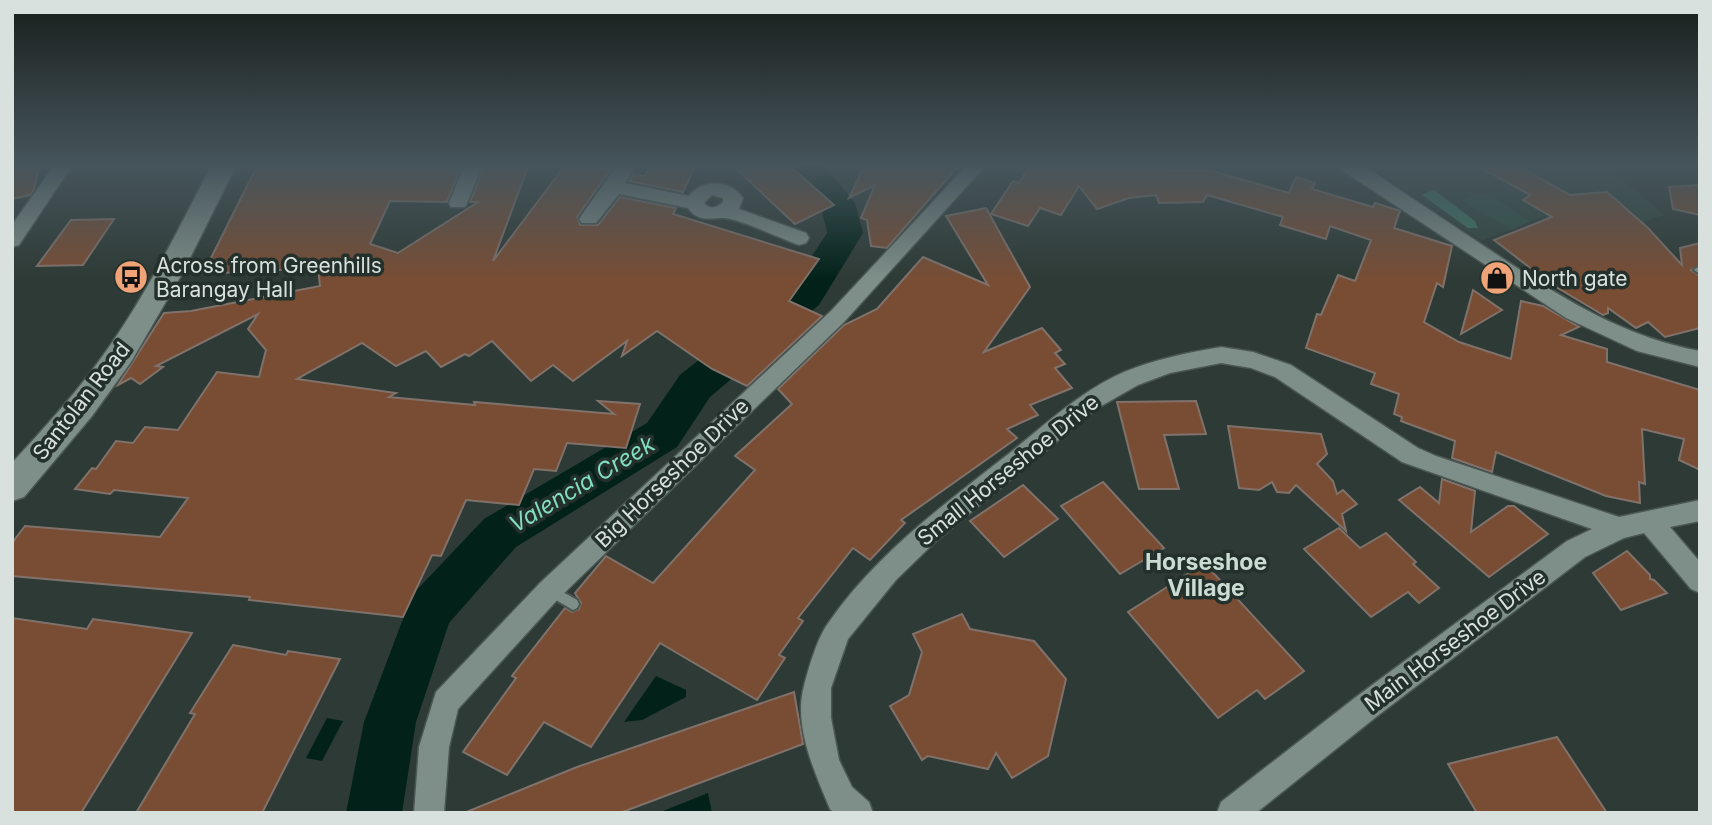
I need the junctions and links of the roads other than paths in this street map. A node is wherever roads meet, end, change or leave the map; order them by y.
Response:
1 (38, 202) edge
2 (182, 202) edge
3 (205, 202) edge
4 (602, 202) edge
5 (733, 202) edge
6 (943, 202) edge
7 (1406, 202) edge
8 (725, 211) joint
9 (589, 219) dead end
10 (799, 238) dead end
11 (12, 240) edge
12 (1700, 359) edge
13 (12, 457) edge
14 (12, 487) edge
15 (1700, 510) edge
16 (1651, 523) junction
17 (1619, 528) junction
18 (1700, 581) edge
19 (550, 590) junction
20 (573, 604) dead end
21 (429, 813) edge
22 (858, 813) edge
23 (1232, 813) edge

1 - 11 street
2 - 13 main road, Santolan Road
3 - 14 main road, Santolan Road
4 - 9 street
5 - 8 street
6 - 19 street, Big Horseshoe Drive
7 - 12 street
8 - 10 street
15 - 16 street, Main Horseshoe Drive
16 - 17 street, Main Horseshoe Drive
16 - 18 street
17 - 22 street, Small Horseshoe Drive
17 - 23 street, Main Horseshoe Drive
19 - 20 lane
19 - 21 street, Big Horseshoe Drive

